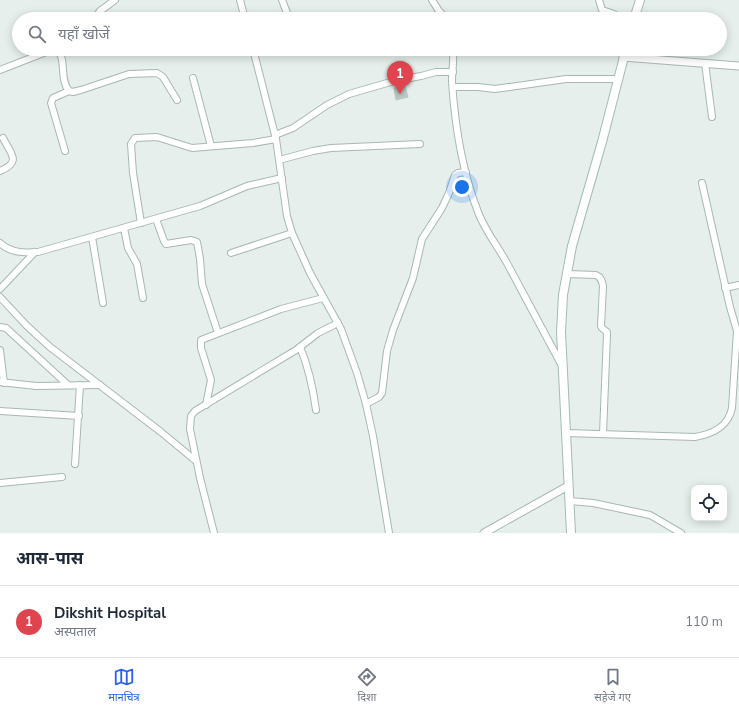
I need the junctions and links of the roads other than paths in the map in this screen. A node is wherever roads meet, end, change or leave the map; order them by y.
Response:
1 (115, 0) edge
2 (240, 0) edge
3 (282, 0) edge
4 (432, 0) edge
5 (599, 0) edge
6 (640, 0) edge
7 (99, 12) edge
8 (243, 12) edge
9 (287, 12) edge
10 (440, 12) edge
11 (608, 12) edge
12 (636, 12) edge
13 (37, 56) edge
14 (60, 56) edge
15 (255, 56) edge
16 (453, 56) edge
17 (623, 56) edge
18 (648, 56) edge
19 (705, 63) junction
20 (739, 66) edge
21 (0, 70) edge
22 (453, 72) junction
23 (192, 78) dead end
24 (618, 80) junction
25 (453, 87) junction
26 (69, 91) junction
27 (177, 100) dead end
28 (712, 117) dead end
29 (275, 137) junction
30 (3, 138) dead end
31 (420, 144) dead end
32 (211, 146) junction
33 (65, 151) dead end
34 (279, 160) junction
35 (0, 171) edge
36 (466, 172) junction
37 (282, 178) junction
38 (702, 183) dead end
39 (156, 219) junction
40 (141, 223) junction
41 (124, 228) junction
42 (292, 233) junction
43 (92, 237) junction
44 (0, 243) edge
45 (35, 252) junction
46 (231, 253) dead end
47 (567, 274) junction
48 (739, 285) edge
49 (725, 288) junction
50 (0, 289) edge
51 (0, 297) edge
52 (143, 298) dead end
53 (324, 298) junction
54 (103, 303) dead end
55 (338, 323) junction
56 (0, 327) edge
57 (218, 333) junction
58 (300, 347) junction
59 (0, 350) edge
60 (562, 365) junction
61 (2, 383) edge
62 (68, 385) junction
63 (80, 385) junction
64 (100, 385) junction
65 (366, 404) junction
66 (206, 405) junction
67 (316, 410) dead end
68 (0, 411) edge
69 (79, 416) junction
70 (566, 433) junction
71 (603, 434) junction
72 (196, 462) junction
73 (75, 464) dead end
74 (62, 476) dead end
75 (0, 483) edge
76 (568, 486) junction
77 (570, 501) junction
78 (214, 533) edge
79 (389, 533) edge
80 (484, 533) edge
81 (571, 533) edge
82 (681, 533) edge

1 - 7 street
2 - 8 street
3 - 9 street
4 - 10 street
5 - 11 street
6 - 12 main road
13 - 21 street
14 - 26 street
15 - 29 street
16 - 22 street
17 - 24 main road
18 - 19 street
19 - 20 street
19 - 28 street
22 - 25 street
22 - 29 street
23 - 32 street
24 - 25 street
24 - 47 main road
25 - 36 street
26 - 27 street
26 - 33 street
29 - 32 street
29 - 34 street
30 - 35 street
31 - 34 street
32 - 40 street
34 - 37 street
36 - 60 street
36 - 65 street
37 - 39 street
37 - 42 street
38 - 49 street
39 - 40 street
39 - 57 street
40 - 41 street
41 - 43 street
41 - 52 street
42 - 46 street
42 - 53 street
43 - 45 street
43 - 54 street
44 - 45 street
45 - 50 street
47 - 60 main road
47 - 71 street
48 - 49 street
49 - 71 street
51 - 64 street
53 - 55 street
53 - 57 street
55 - 58 street
55 - 65 street
56 - 62 street
57 - 66 street
58 - 66 street
58 - 67 street
59 - 61 street
60 - 70 main road
61 - 62 street
62 - 63 street
63 - 64 street
63 - 69 street
64 - 72 street
65 - 79 street
66 - 72 street
68 - 69 street
69 - 73 street
70 - 71 street
70 - 76 main road
72 - 78 street
74 - 75 street
76 - 77 main road
76 - 80 street
77 - 81 main road
77 - 82 street

